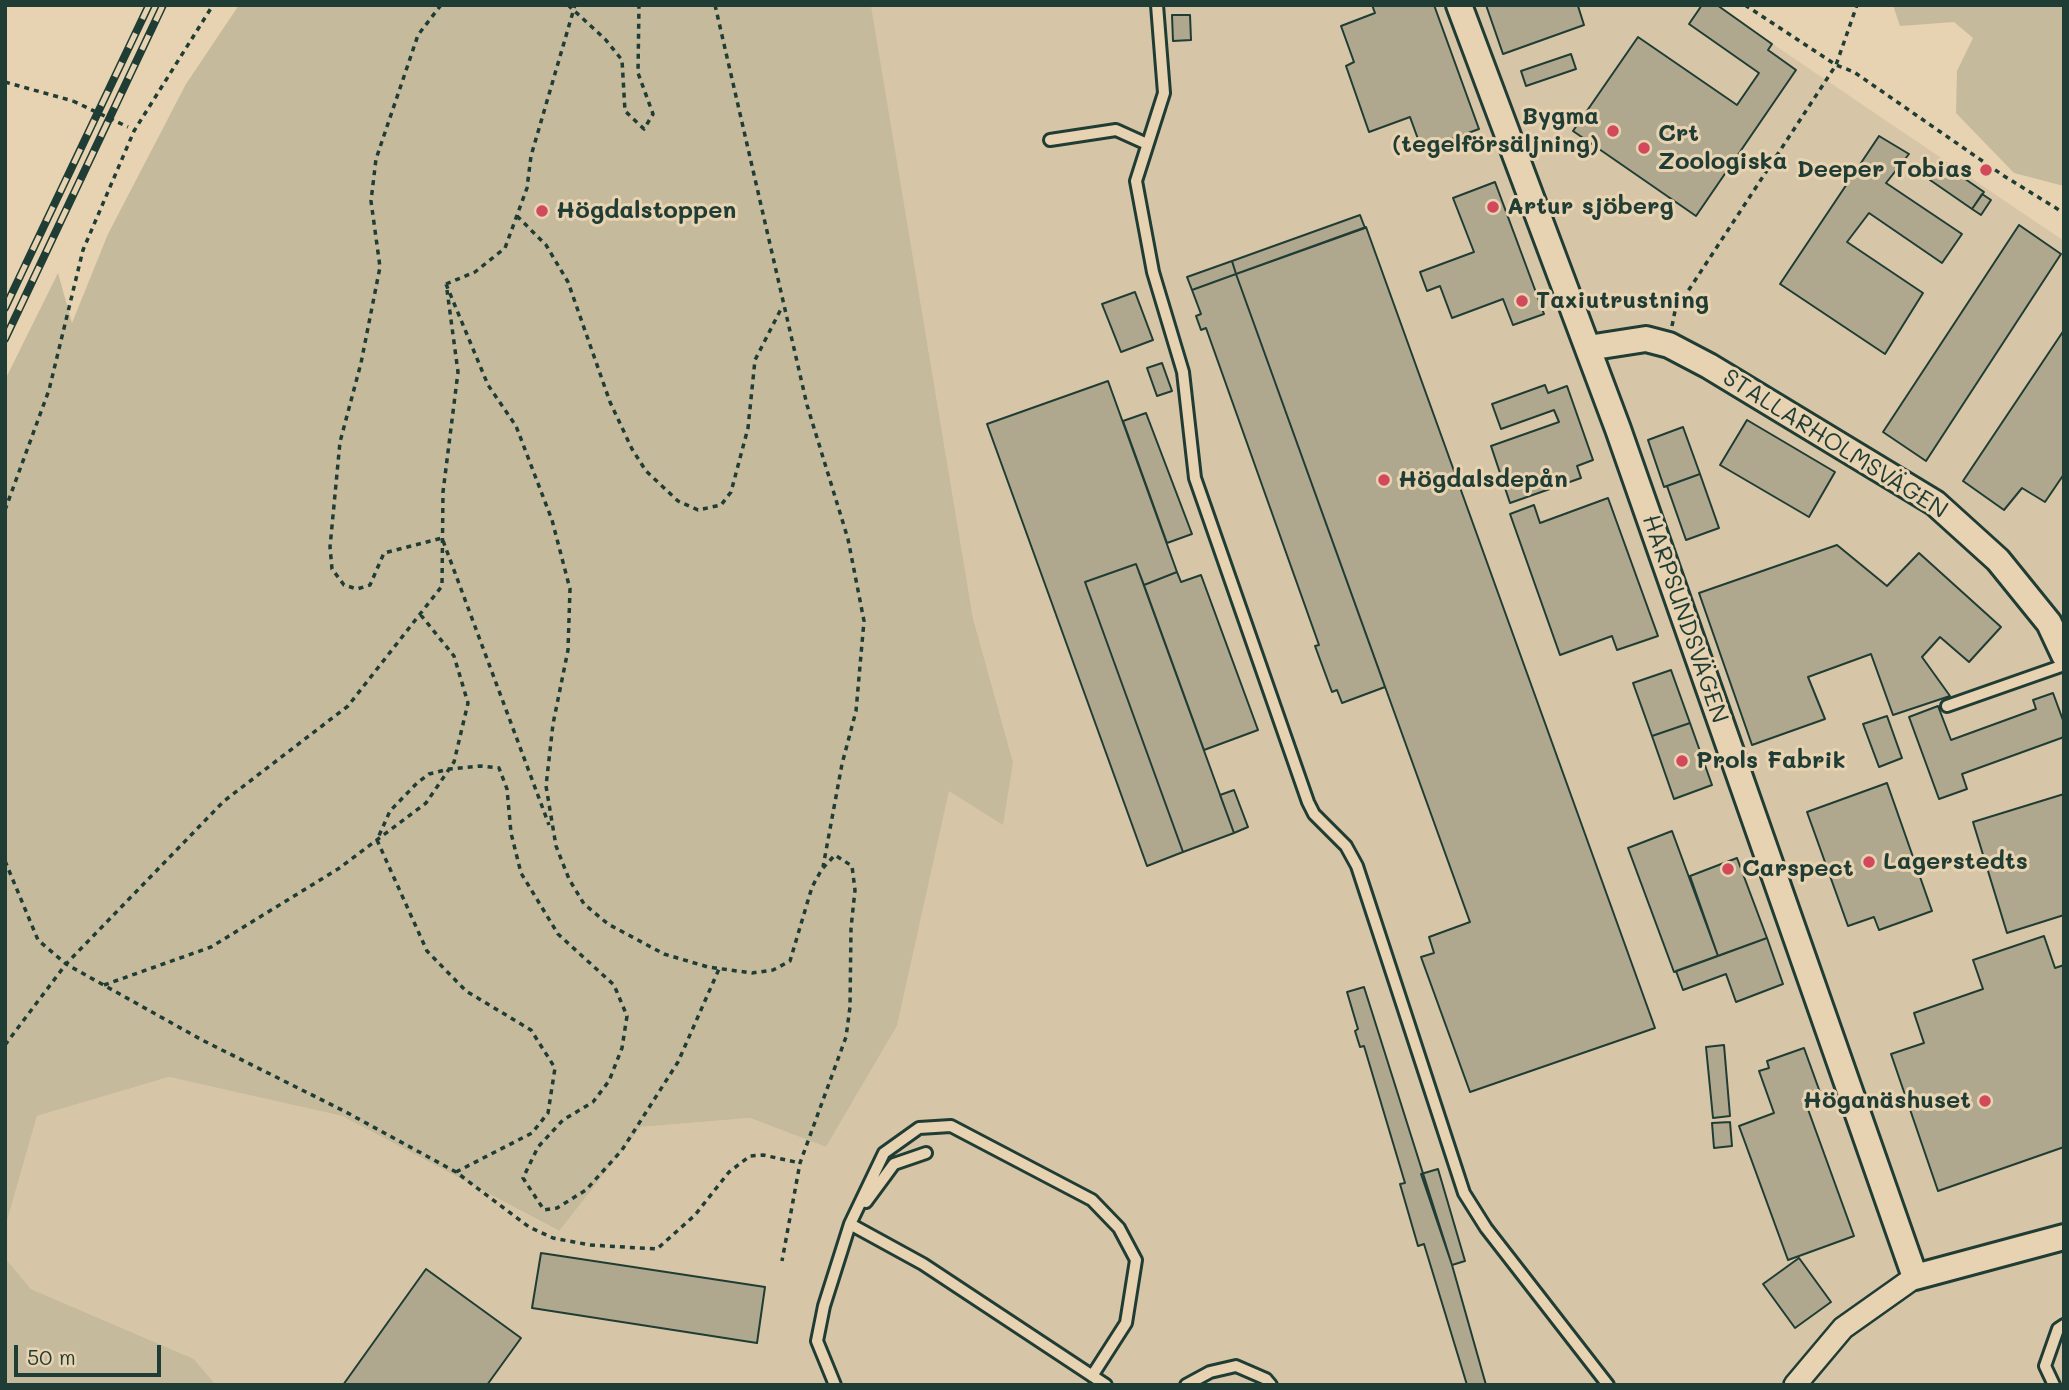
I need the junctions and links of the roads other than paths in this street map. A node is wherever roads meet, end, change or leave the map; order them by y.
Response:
1 (1157, 5) edge
2 (1459, 5) edge
3 (1050, 140) dead end
4 (1147, 144) junction
5 (1588, 348) junction
6 (2064, 655) edge
7 (2064, 665) edge
8 (1947, 706) dead end
9 (926, 1153) dead end
10 (850, 1224) junction
11 (2064, 1237) edge
12 (1915, 1277) junction
13 (2064, 1325) edge
14 (1092, 1376) junction
15 (835, 1385) edge
16 (1106, 1385) edge
17 (1186, 1385) edge
18 (1271, 1385) edge
19 (1608, 1385) edge
20 (1795, 1385) edge
21 (2054, 1385) edge

1 - 4 lane
2 - 5 street, HARPSUNDSVÄGEN
3 - 4 lane
4 - 19 lane
5 - 6 street, STALLARHOLMSVÄGEN
5 - 12 street, HARPSUNDSVÄGEN
7 - 8 lane
9 - 10 lane
10 - 14 lane
10 - 14 lane
10 - 15 lane
11 - 12 street
12 - 20 street
13 - 21 lane
14 - 16 lane
17 - 18 lane

